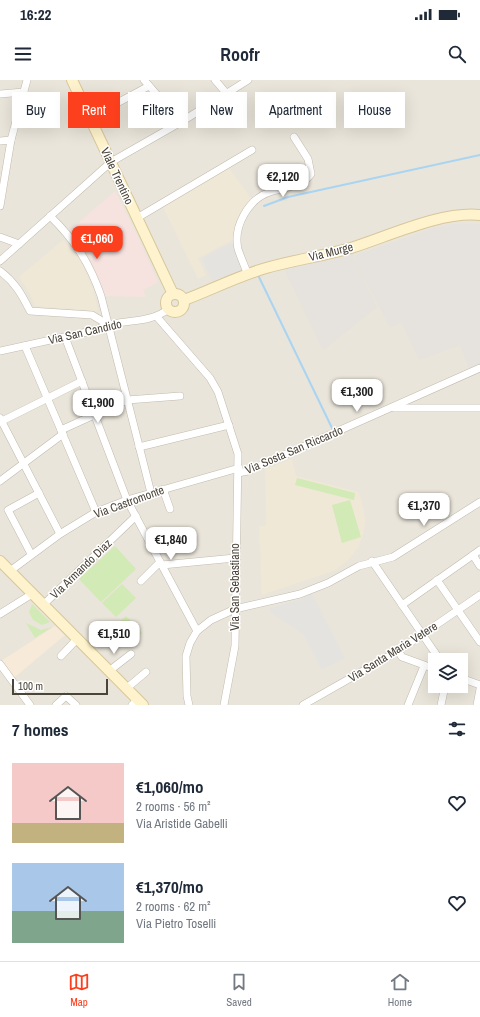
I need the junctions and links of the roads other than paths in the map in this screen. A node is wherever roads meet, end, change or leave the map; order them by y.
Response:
1 (27, 80) edge
2 (72, 80) edge
3 (144, 80) edge
4 (215, 80) edge
5 (248, 80) edge
6 (149, 86) junction
7 (24, 92) edge
8 (78, 92) edge
9 (154, 92) edge
10 (226, 92) edge
11 (231, 92) edge
12 (12, 93) edge
13 (0, 94) edge
14 (120, 102) edge
15 (14, 128) edge
16 (95, 128) edge
17 (171, 128) edge
18 (294, 137) dead end
19 (11, 140) junction
20 (0, 141) edge
21 (252, 150) dead end
22 (111, 162) junction
23 (0, 206) edge
24 (480, 215) edge
25 (50, 216) junction
26 (137, 218) junction
27 (0, 237) edge
28 (19, 244) junction
29 (0, 261) edge
30 (0, 271) edge
31 (249, 275) junction
32 (173, 294) junction
33 (184, 300) junction
34 (169, 309) junction
35 (158, 317) junction
36 (107, 324) junction
37 (65, 337) junction
38 (25, 346) junction
39 (0, 351) edge
40 (480, 368) edge
41 (82, 381) junction
42 (180, 396) dead end
43 (48, 398) junction
44 (127, 400) junction
45 (391, 408) junction
46 (480, 408) edge
47 (95, 415) junction
48 (1, 420) edge
49 (229, 425) junction
50 (62, 432) junction
51 (139, 446) junction
52 (24, 463) junction
53 (239, 470) junction
54 (0, 481) edge
55 (163, 489) junction
56 (39, 493) junction
57 (151, 493) junction
58 (127, 500) junction
59 (480, 502) edge
60 (170, 509) dead end
61 (96, 512) junction
62 (136, 516) junction
63 (60, 534) junction
64 (480, 550) edge
65 (31, 554) junction
66 (473, 555) junction
67 (235, 558) junction
68 (0, 561) edge
69 (372, 561) junction
70 (161, 564) junction
71 (480, 566) edge
72 (10, 571) junction
73 (437, 580) junction
74 (141, 581) dead end
75 (32, 594) junction
76 (480, 595) edge
77 (43, 605) junction
78 (402, 605) junction
79 (235, 609) junction
80 (458, 610) junction
81 (0, 614) edge
82 (197, 631) junction
83 (423, 634) junction
84 (77, 639) junction
85 (480, 642) edge
86 (398, 652) junction
87 (435, 653) edge
88 (131, 654) dead end
89 (61, 656) dead end
90 (0, 664) edge
91 (424, 666) junction
92 (428, 667) edge
93 (109, 671) junction
94 (146, 672) dead end
95 (468, 681) edge
96 (480, 685) edge
97 (127, 688) junction
98 (480, 689) edge
99 (444, 693) edge
100 (138, 703) edge
101 (30, 705) edge
102 (56, 705) edge
103 (76, 705) edge
104 (189, 705) edge
105 (224, 705) edge
106 (303, 705) edge
107 (408, 705) edge
108 (441, 705) edge
109 (477, 705) edge

1 - 7 street
2 - 8 street, Viale Trentino
3 - 6 street
4 - 10 street
5 - 11 street
6 - 9 street
6 - 14 street
12 - 13 street
15 - 19 street
16 - 22 street, Viale Trentino
17 - 22 street
18 - 31 street
19 - 20 street
19 - 23 street
21 - 26 street
22 - 25 street
22 - 26 street, Viale Trentino
24 - 31 street, Via Murge
25 - 28 street
25 - 36 street
26 - 32 street, Viale Trentino
27 - 28 street
28 - 29 street
30 - 36 street
31 - 33 street, Via Murge
32 - 33 street
32 - 34 street
33 - 34 street
34 - 35 street, Via San Candido
35 - 36 street, Via San Candido
35 - 49 street, Via San Sebastiano
36 - 37 street, Via San Candido
36 - 44 street
37 - 38 street, Via San Candido
37 - 41 street
38 - 39 street, Via San Candido
38 - 43 street
40 - 45 street, Via Sosta San Riccardo
41 - 43 street
41 - 47 street
42 - 44 street
43 - 48 street
43 - 50 street
44 - 47 street
44 - 51 street
45 - 46 street
45 - 53 street, Via Sosta San Riccardo
47 - 50 street
47 - 58 street
48 - 52 street
49 - 51 street
49 - 53 street, Via San Sebastiano
50 - 52 street
50 - 61 street
51 - 57 street
52 - 54 street
52 - 56 street
53 - 55 street, Via Castromonte
53 - 67 street, Via San Sebastiano
55 - 57 street, Via Castromonte
55 - 60 street
56 - 63 street
56 - 65 street
57 - 58 street, Via Castromonte
58 - 61 street, Via Castromonte
58 - 62 street
59 - 69 street
61 - 63 street, Via Castromonte
62 - 70 street
62 - 77 street, Via Armando Diaz
63 - 65 street, Via Castromonte
64 - 66 street
65 - 72 street, Via Castromonte
66 - 71 street
66 - 73 street
67 - 70 street
67 - 79 street, Via San Sebastiano
68 - 72 street
69 - 78 street
69 - 79 street
70 - 74 street
70 - 82 street
72 - 75 street
73 - 78 street
73 - 80 street
75 - 77 street
75 - 81 street
76 - 80 street, Via Santa Maria Vetere
77 - 84 street
78 - 83 street
79 - 82 street
79 - 105 street, Via San Sebastiano
80 - 83 street, Via Santa Maria Vetere
80 - 85 street
82 - 104 street
83 - 86 street, Via Santa Maria Vetere
83 - 87 street
84 - 89 street
84 - 93 street
86 - 91 street
86 - 106 street, Via Santa Maria Vetere
88 - 93 street
90 - 101 street
91 - 92 street
91 - 107 street
93 - 97 street
94 - 97 street
95 - 96 street
97 - 100 street
98 - 109 street
99 - 108 street
102 - 103 street

